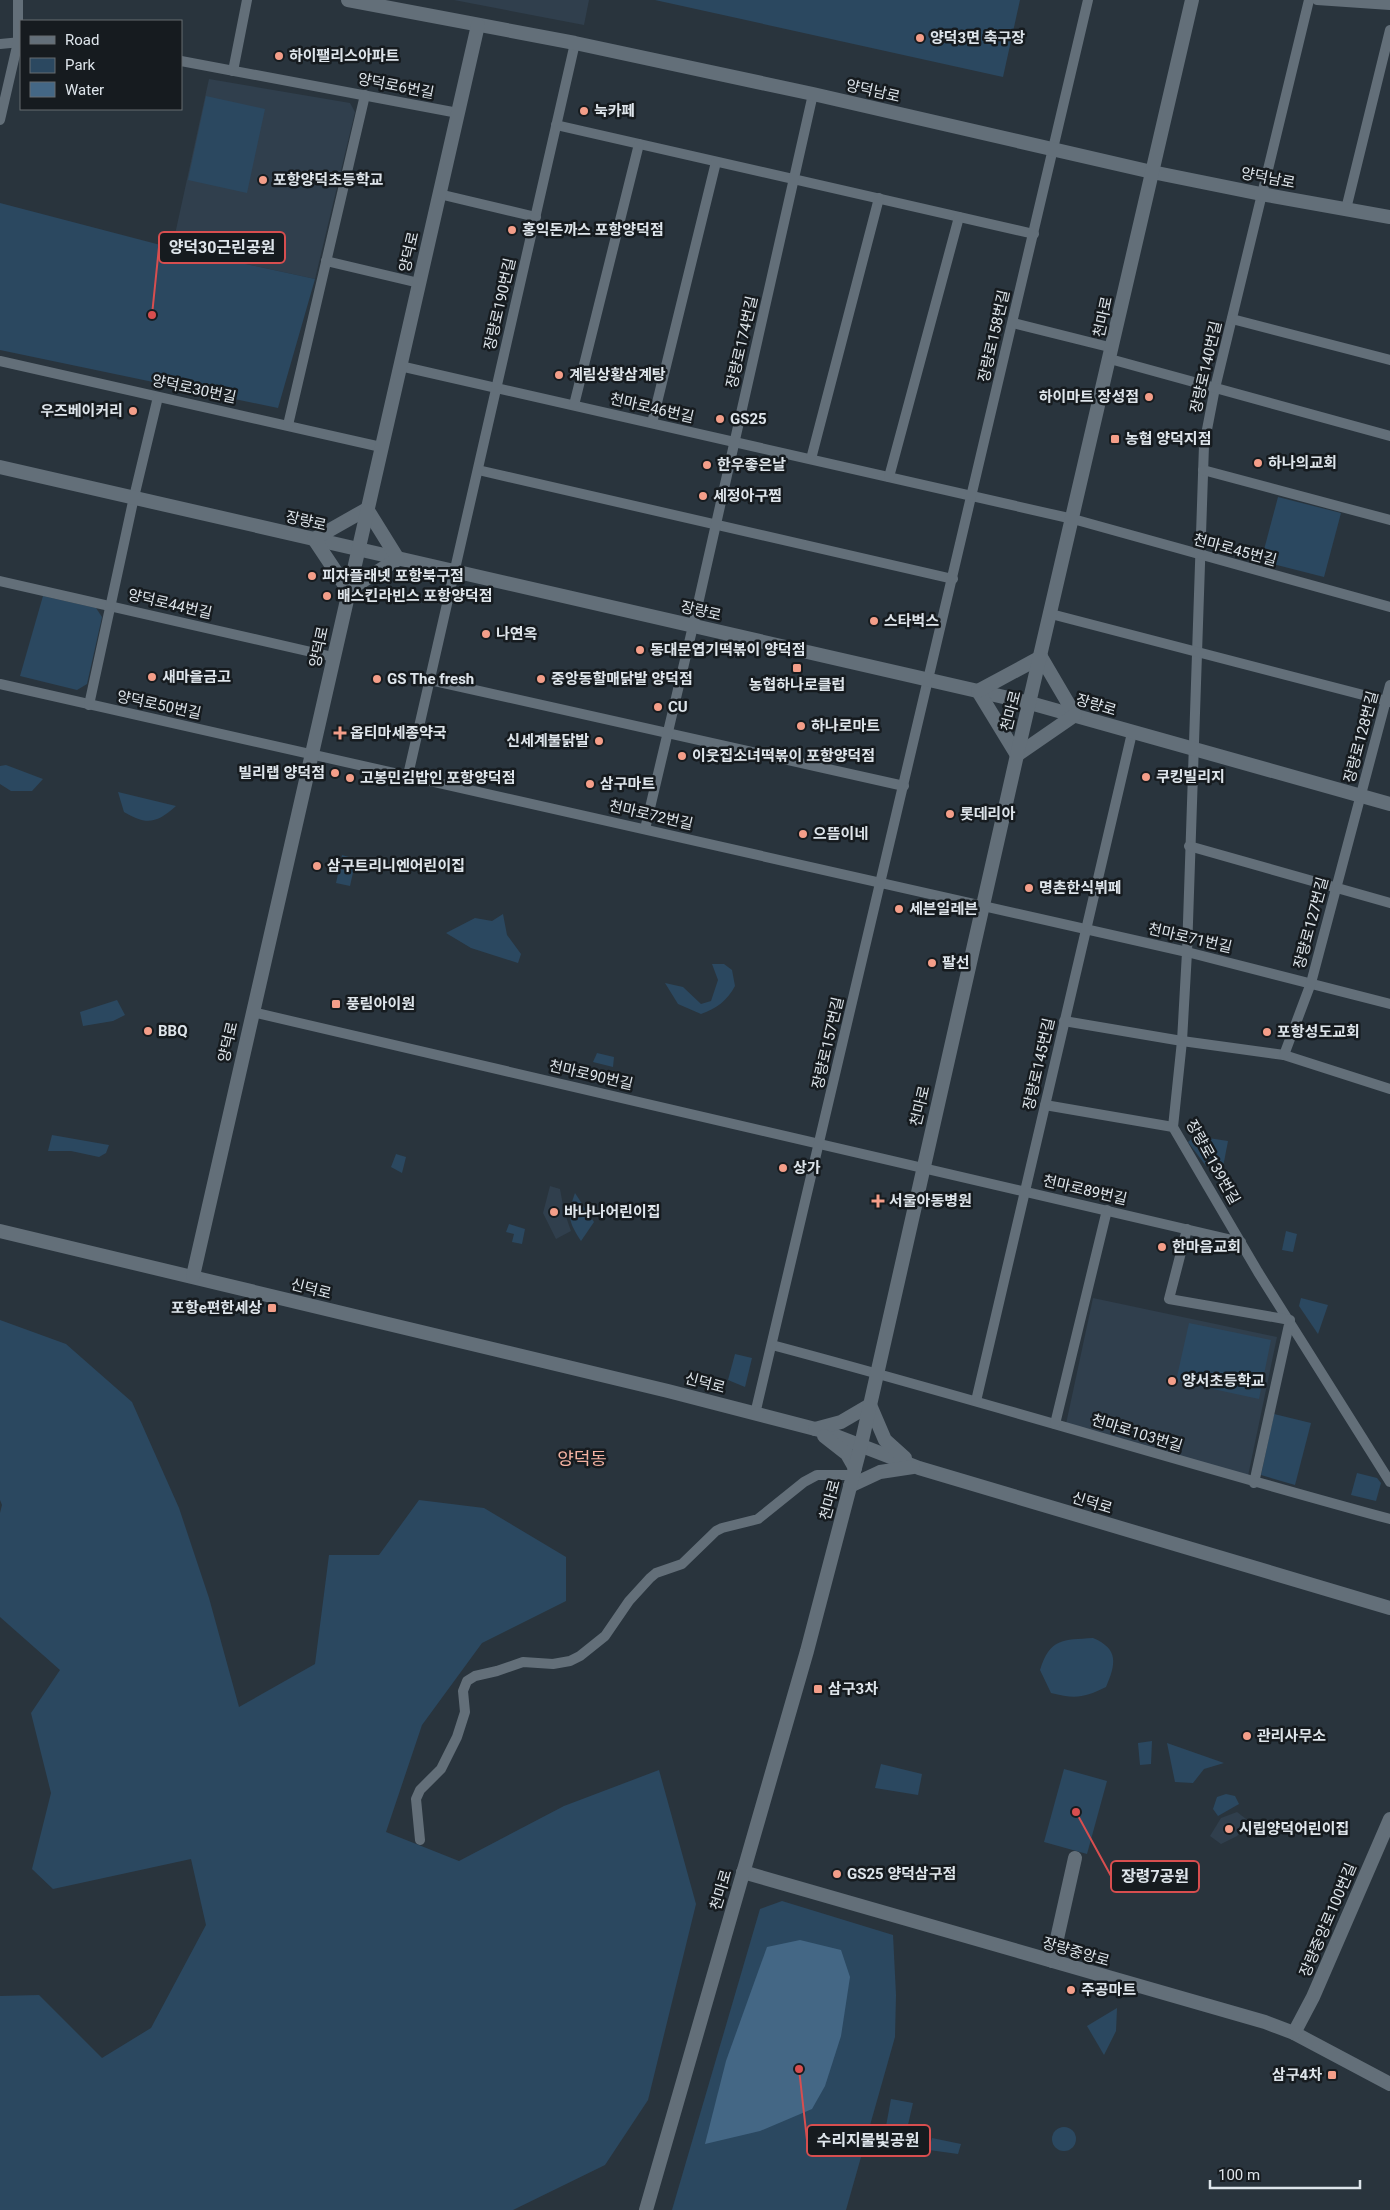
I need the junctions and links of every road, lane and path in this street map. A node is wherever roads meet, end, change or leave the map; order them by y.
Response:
1 (18, 0) edge
2 (247, 0) edge
3 (348, 0) edge
4 (1088, 0) edge
5 (1192, 0) edge
6 (1309, 0) edge
7 (1317, 0) edge
8 (1390, 5) edge
9 (478, 25) junction
10 (1390, 30) edge
11 (19, 42) edge
12 (575, 43) junction
13 (0, 44) edge
14 (182, 61) edge
15 (233, 71) junction
16 (813, 94) junction
17 (365, 95) junction
18 (458, 113) junction
19 (0, 120) edge
20 (556, 126) junction
21 (639, 144) junction
22 (1054, 149) junction
23 (716, 162) junction
24 (1152, 172) junction
25 (794, 179) junction
26 (439, 194) junction
27 (1261, 194) junction
28 (879, 198) junction
29 (1346, 209) junction
30 (536, 217) junction
31 (959, 217) junction
32 (1390, 217) edge
33 (1034, 234) junction
34 (326, 261) junction
35 (419, 283) junction
36 (1232, 319) junction
37 (1013, 324) junction
38 (1112, 353) junction
39 (1390, 360) edge
40 (0, 361) edge
41 (400, 366) junction
42 (496, 388) junction
43 (1214, 388) junction
44 (158, 397) junction
45 (574, 405) junction
46 (652, 423) junction
47 (288, 425) junction
48 (1390, 436) edge
49 (735, 442) junction
50 (381, 447) junction
51 (811, 459) junction
52 (0, 467) edge
53 (478, 470) junction
54 (1203, 470) junction
55 (889, 477) junction
56 (972, 496) junction
57 (134, 497) junction
58 (367, 509) junction
59 (1073, 519) junction
60 (1390, 520) edge
61 (716, 524) junction
62 (314, 539) junction
63 (358, 549) junction
64 (1200, 556) junction
65 (398, 559) junction
66 (454, 572) junction
67 (953, 579) junction
68 (0, 581) edge
69 (348, 590) junction
70 (111, 606) junction
71 (1390, 607) edge
72 (1051, 614) junction
73 (693, 626) junction
74 (1198, 654) junction
75 (333, 657) junction
76 (1041, 657) junction
77 (930, 679) junction
78 (430, 680) junction
79 (0, 684) edge
80 (1390, 685) edge
81 (978, 691) junction
82 (1388, 701) edge
83 (1030, 703) junction
84 (89, 705) junction
85 (1074, 715) junction
86 (668, 733) junction
87 (1132, 733) junction
88 (1194, 750) junction
89 (313, 753) junction
90 (1017, 754) junction
91 (408, 775) junction
92 (904, 786) junction
93 (1361, 796) junction
94 (1390, 804) edge
95 (645, 830) junction
96 (1189, 846) junction
97 (881, 883) junction
98 (1336, 889) junction
99 (1390, 903) edge
100 (983, 906) junction
101 (1085, 929) junction
102 (1187, 952) junction
103 (1311, 983) junction
104 (1390, 1004) edge
105 (252, 1012) junction
106 (1064, 1021) junction
107 (1182, 1041) junction
108 (1284, 1055) junction
109 (1390, 1089) edge
110 (1045, 1104) junction
111 (1173, 1127) junction
112 (819, 1144) junction
113 (923, 1168) junction
114 (1025, 1192) junction
115 (1107, 1210) junction
116 (1187, 1229) junction
117 (0, 1231) edge
118 (1241, 1242) junction
119 (193, 1276) junction
120 (1290, 1320) junction
121 (772, 1346) junction
122 (877, 1373) junction
123 (976, 1401) junction
124 (870, 1405) junction
125 (755, 1414) junction
126 (1055, 1424) junction
127 (815, 1429) junction
128 (861, 1445) junction
129 (915, 1466) junction
130 (853, 1476) junction
131 (1390, 1482) edge
132 (1254, 1483) junction
133 (1390, 1519) edge
134 (1390, 1608) edge
135 (1390, 1819) edge
136 (420, 1840) dead end
137 (1075, 1858) dead end
138 (744, 1872) junction
139 (1052, 1962) junction
140 (1294, 2033) junction
141 (1390, 2084) edge
142 (646, 2210) edge

1 - 11 street
2 - 15 street
3 - 9 street, 양덕남로
4 - 22 street, 장량로158번길
5 - 24 street, 천마로
6 - 27 street, 장량로140번길
7 - 8 street
9 - 12 street, 양덕남로
9 - 18 street, 양덕로
10 - 29 street
11 - 13 street
11 - 19 street
12 - 16 street, 양덕남로
12 - 20 street, 장량로190번길
14 - 15 street, 양덕로6번길
15 - 17 street, 양덕로6번길
16 - 22 street, 양덕남로
16 - 25 street, 장량로174번길
17 - 18 street, 양덕로6번길
17 - 34 street
18 - 26 street, 양덕로
20 - 21 street
20 - 30 street, 장량로190번길
21 - 23 street
21 - 45 street
22 - 24 street, 양덕남로
22 - 33 street, 장량로158번길
23 - 25 street
23 - 46 street
24 - 27 street, 양덕남로
24 - 38 street, 천마로
25 - 28 street
25 - 49 street, 장량로174번길
26 - 30 street
26 - 35 street, 양덕로
27 - 29 street, 양덕남로
27 - 36 street, 장량로140번길
28 - 31 street
28 - 51 street
29 - 32 street, 양덕남로
30 - 42 street, 장량로190번길
31 - 33 street
31 - 55 street
33 - 37 street, 장량로158번길
34 - 35 street
34 - 47 street
35 - 41 street, 양덕로
36 - 39 street
36 - 43 street, 장량로140번길
37 - 38 street
37 - 56 street, 장량로158번길
38 - 43 street
38 - 59 street, 천마로
40 - 44 street, 양덕로30번길
41 - 42 street, 천마로46번길
41 - 50 street, 양덕로
42 - 45 street, 천마로46번길
42 - 53 street, 장량로190번길
43 - 48 street
43 - 54 street, 장량로140번길
44 - 47 street, 양덕로30번길
44 - 57 street
45 - 46 street, 천마로46번길
46 - 49 street, 천마로46번길
47 - 50 street, 양덕로30번길
49 - 51 street, 천마로46번길
49 - 61 street, 장량로174번길
50 - 58 street, 양덕로
51 - 55 street, 천마로46번길
52 - 57 street, 장량로
53 - 61 street
53 - 66 street, 장량로190번길
54 - 60 street
54 - 64 street, 장량로140번길
55 - 56 street, 천마로46번길
56 - 59 street, 천마로46번길
56 - 67 street, 장량로158번길
57 - 62 street, 장량로
57 - 70 street
58 - 62 street
58 - 63 street, 양덕로
58 - 65 street
59 - 64 street, 천마로45번길
59 - 72 street, 천마로
61 - 67 street
61 - 73 street, 장량로174번길
62 - 63 street, 장량로
62 - 69 street
63 - 65 street, 장량로
63 - 69 street, 양덕로
64 - 71 street, 천마로45번길
64 - 74 street, 장량로140번길
65 - 66 street, 장량로
65 - 69 street
66 - 73 street, 장량로
66 - 78 street, 장량로190번길
67 - 77 street, 장량로158번길
68 - 70 street, 양덕로44번길
69 - 75 street, 양덕로
70 - 75 street, 양덕로44번길
70 - 84 street
72 - 74 street
72 - 76 street, 천마로
73 - 77 street, 장량로
73 - 86 street, 장량로174번길
74 - 82 street
74 - 88 street, 장량로140번길
75 - 89 street, 양덕로
76 - 81 street
76 - 83 street, 천마로
76 - 85 street
77 - 81 street, 장량로
77 - 92 street, 장량로157번길
78 - 86 street
78 - 91 street, 장량로190번길
79 - 84 street, 양덕로50번길
80 - 82 street, 장량로128번길
81 - 83 street, 장량로
81 - 90 street
82 - 93 street, 장량로128번길
83 - 85 street, 장량로
83 - 90 street, 천마로
84 - 89 street, 양덕로50번길
85 - 87 street, 장량로
85 - 90 street
86 - 92 street
86 - 95 street, 장량로174번길
87 - 88 street, 장량로
87 - 101 street, 장량로145번길
88 - 93 street, 장량로
88 - 96 street, 장량로139번길
89 - 91 street, 천마로72번길
89 - 105 street, 양덕로
90 - 100 street, 천마로
91 - 95 street, 천마로72번길
92 - 97 street, 장량로157번길
93 - 94 street, 장량로
93 - 98 street, 장량로127번길
95 - 97 street, 천마로72번길
96 - 98 street
96 - 102 street, 장량로139번길
97 - 100 street, 천마로72번길
97 - 112 street, 장량로157번길
98 - 99 street
98 - 103 street, 장량로127번길
100 - 101 street, 천마로71번길
100 - 113 street, 천마로
101 - 102 street, 천마로71번길
101 - 106 street, 장량로145번길
102 - 103 street, 천마로71번길
102 - 107 street, 장량로139번길
103 - 104 street, 천마로71번길
103 - 108 street, 장량로127번길
105 - 112 street, 천마로90번길
105 - 119 street, 양덕로
106 - 107 street
106 - 110 street, 장량로145번길
107 - 108 street
107 - 111 street, 장량로139번길
108 - 109 street
110 - 111 street
110 - 114 street, 장량로145번길
111 - 118 street, 장량로139번길
112 - 113 street, 천마로90번길
112 - 121 street, 장량로157번길
113 - 114 street, 천마로89번길
113 - 122 street, 천마로
114 - 115 street, 천마로89번길
114 - 123 street, 장량로145번길
115 - 116 street, 천마로89번길
115 - 126 street
116 - 118 street, 천마로89번길
116 - 120 street
117 - 119 street, 신덕로
118 - 120 street, 장량로139번길
119 - 125 street, 신덕로
120 - 131 street, 장량로139번길
120 - 132 street
121 - 122 street, 천마로103번길
121 - 125 street, 장량로157번길
122 - 123 street, 천마로103번길
122 - 124 street, 천마로
123 - 126 street, 천마로103번길
124 - 127 street
124 - 128 street, 천마로
124 - 129 street
125 - 127 street, 신덕로
126 - 132 street, 천마로103번길
127 - 128 street, 신덕로
127 - 130 street
128 - 129 street, 신덕로
128 - 130 street, 천마로
129 - 130 street
129 - 134 street, 신덕로
130 - 136 street
130 - 138 street, 천마로
132 - 133 street, 천마로103번길
135 - 140 street, 장량중앙로100번길
137 - 139 street
138 - 139 street, 장량중앙로
138 - 142 street, 천마로
139 - 140 street, 장량중앙로
140 - 141 street, 장량중앙로

